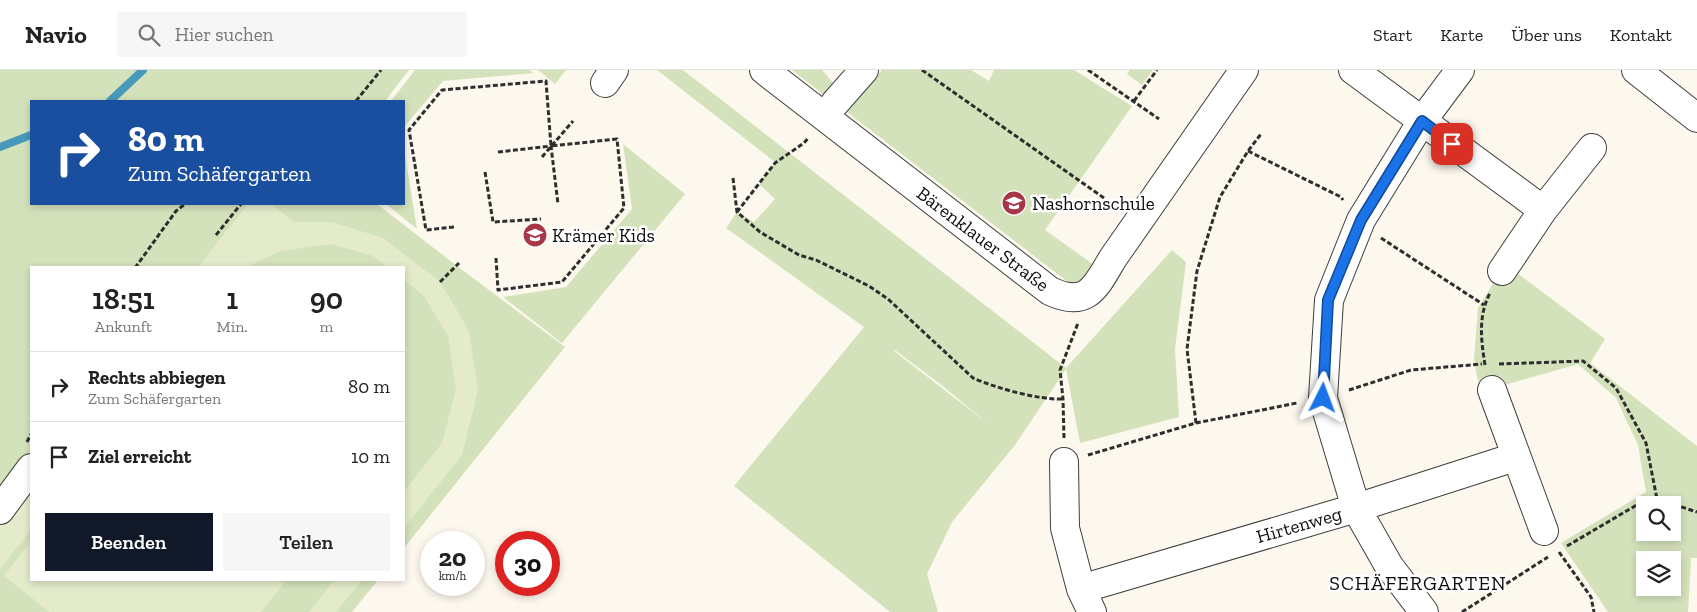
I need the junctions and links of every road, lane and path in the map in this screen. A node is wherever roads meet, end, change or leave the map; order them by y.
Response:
1 (381, 70) edge
2 (764, 70) edge
3 (864, 70) edge
4 (922, 70) edge
5 (1088, 70) edge
6 (1157, 70) edge
7 (1244, 70) edge
8 (1353, 70) edge
9 (1460, 70) edge
10 (1636, 70) edge
11 (357, 100) edge
12 (1134, 101) junction
13 (829, 110) junction
14 (1695, 114) edge
15 (1159, 118) dead end
16 (573, 121) dead end
17 (1422, 121) junction
18 (1261, 134) dead end
19 (551, 146) junction
20 (1592, 148) dead end
21 (498, 152) dead end
22 (542, 157) dead end
23 (484, 172) dead end
24 (733, 178) dead end
25 (1104, 198) dead end
26 (558, 204) dead end
27 (184, 205) edge
28 (240, 205) edge
29 (1543, 210) junction
30 (737, 212) junction
31 (542, 220) dead end
32 (454, 227) dead end
33 (216, 235) dead end
34 (496, 258) dead end
35 (459, 263) dead end
36 (136, 266) edge
37 (1502, 271) joint
38 (440, 282) dead end
39 (1583, 361) dead end
40 (1492, 390) joint
41 (1063, 399) dead end
42 (1196, 423) dead end
43 (1515, 457) junction
44 (1064, 462) dead end
45 (30, 469) edge
46 (1656, 496) edge
47 (1636, 506) edge
48 (1681, 507) edge
49 (1356, 508) junction
50 (0, 510) edge
51 (1697, 512) edge
52 (1551, 541) junction
53 (1087, 601) edge
54 (1424, 612) edge
55 (1462, 612) edge
56 (1594, 612) edge

1 - 11 path
2 - 13 street, Bärenklauer Straße
3 - 13 street
4 - 25 path
5 - 12 path
6 - 12 path
7 - 13 street, Bärenklauer Straße
8 - 17 street
9 - 17 street
10 - 14 street
12 - 15 path
13 - 30 path
16 - 19 path
17 - 29 street
17 - 49 street
18 - 42 path
19 - 21 path
19 - 22 path
19 - 26 path
19 - 32 path
19 - 34 path
20 - 29 street
23 - 31 path
24 - 30 path
27 - 36 path
28 - 33 path
29 - 37 street
30 - 41 path
35 - 38 path
37 - 40 path
39 - 46 path
40 - 43 street
43 - 49 street, Hirtenweg
43 - 52 street
44 - 53 street
45 - 50 street
47 - 52 path
48 - 51 path
49 - 53 street, Hirtenweg
49 - 54 street
52 - 55 path
52 - 56 path

